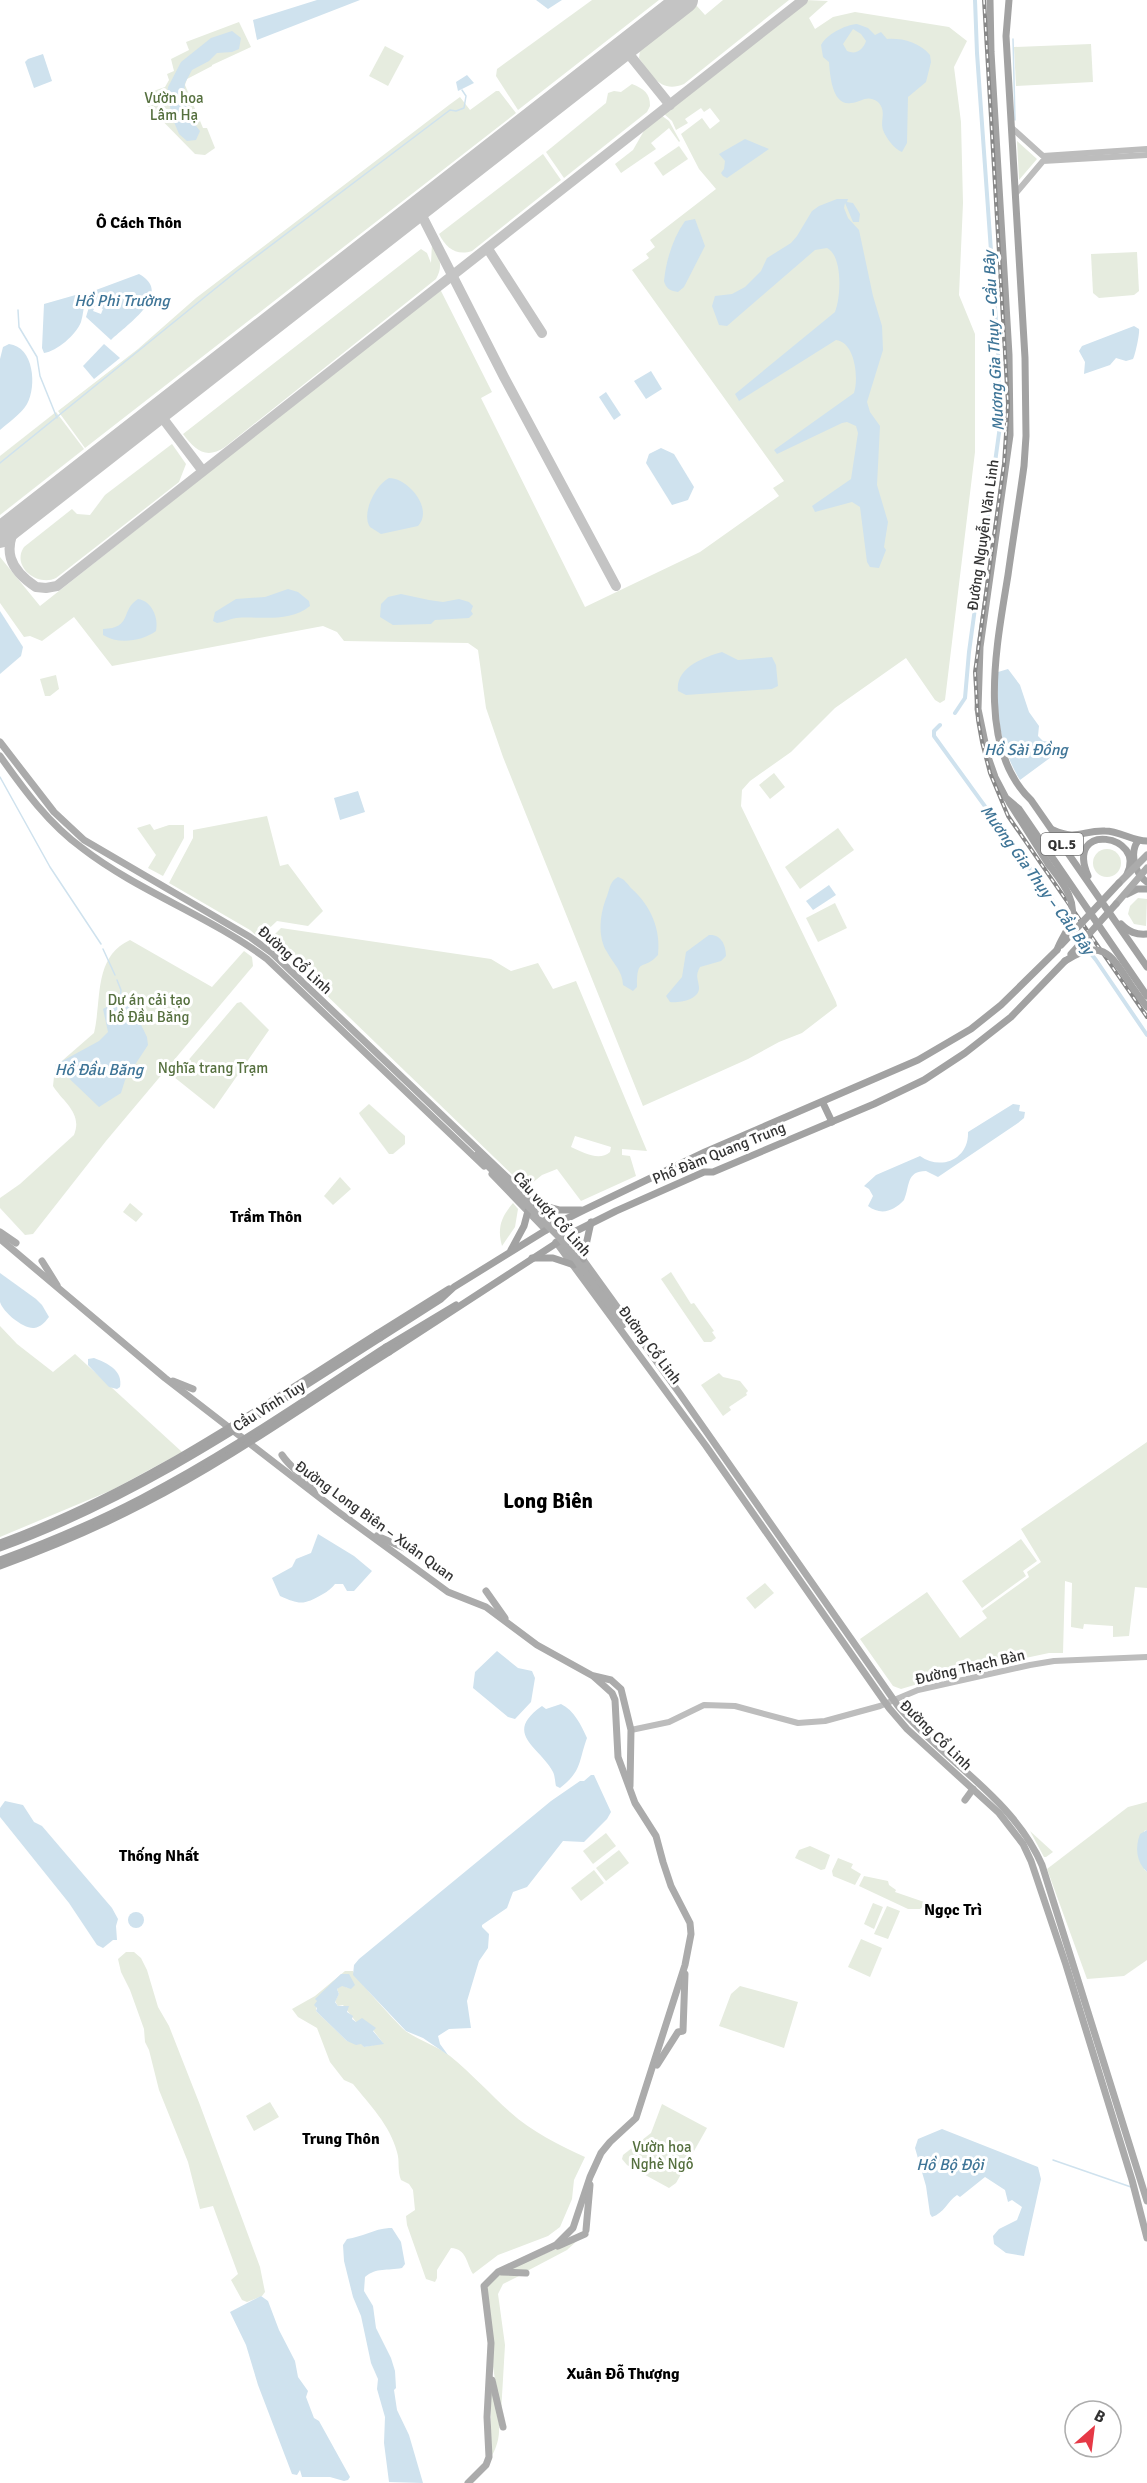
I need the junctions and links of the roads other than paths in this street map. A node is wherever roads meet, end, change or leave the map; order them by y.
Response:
1 (990, 0) edge
2 (995, 0) edge
3 (1009, 0) edge
4 (991, 28) junction
5 (1012, 128) junction
6 (1147, 149) edge
7 (1147, 155) edge
8 (1043, 159) junction
9 (1016, 193) junction
10 (987, 601) junction
11 (1003, 603) junction
12 (0, 743) edge
13 (0, 756) edge
14 (1020, 790) junction
15 (1006, 798) junction
16 (1049, 826) junction
17 (1138, 841) junction
18 (1147, 841) edge
19 (1147, 855) edge
20 (1147, 868) edge
21 (1147, 882) edge
22 (1119, 883) junction
23 (1147, 889) edge
24 (1100, 900) junction
25 (1116, 904) junction
26 (1111, 914) junction
27 (1147, 934) edge
28 (1057, 950) junction
29 (1065, 961) junction
30 (1147, 967) edge
31 (1147, 996) edge
32 (1147, 1007) edge
33 (823, 1103) junction
34 (832, 1122) junction
35 (458, 1136) junction
36 (536, 1204) junction
37 (584, 1210) junction
38 (528, 1211) junction
39 (591, 1222) junction
40 (556, 1224) junction
41 (546, 1230) junction
42 (0, 1233) edge
43 (566, 1236) junction
44 (0, 1239) edge
45 (556, 1242) junction
46 (16, 1243) dead end
47 (510, 1252) junction
48 (530, 1259) junction
49 (584, 1259) junction
50 (42, 1261) dead end
51 (574, 1265) junction
52 (454, 1287) joint
53 (64, 1294) junction
54 (464, 1301) joint
55 (417, 1312) junction
56 (623, 1325) junction
57 (426, 1326) junction
58 (642, 1341) junction
59 (634, 1346) junction
60 (165, 1378) junction
61 (193, 1389) dead end
62 (282, 1455) dead end
63 (315, 1494) junction
64 (356, 1509) dead end
65 (347, 1518) junction
66 (364, 1530) junction
67 (0, 1542) edge
68 (0, 1548) edge
69 (421, 1555) dead end
70 (0, 1560) edge
71 (0, 1566) edge
72 (486, 1591) dead end
73 (509, 1623) junction
74 (1147, 1657) edge
75 (593, 1676) junction
76 (895, 1700) junction
77 (886, 1704) junction
78 (631, 1730) junction
79 (630, 1789) junction
80 (973, 1789) junction
81 (965, 1800) dead end
82 (685, 1965) junction
83 (651, 2075) junction
84 (1115, 2109) junction
85 (590, 2177) junction
86 (1147, 2201) edge
87 (1147, 2238) edge
88 (544, 2251) junction
89 (498, 2272) junction
90 (526, 2273) dead end
91 (491, 2373) junction
92 (503, 2427) dead end
93 (468, 2483) edge

1 - 4 highway, Đường Nguyễn Văn Linh / QL.5
2 - 4 highway, Đường Nguyễn Văn Linh / QL.5
3 - 5 highway, Đường Nguyễn Văn Linh / QL.5
4 - 10 highway, Đường Nguyễn Văn Linh / QL.5
5 - 8 main road
5 - 9 highway, Đường Nguyễn Văn Linh / QL.5
6 - 8 main road
7 - 8 main road
8 - 9 main road
9 - 11 highway, Đường Nguyễn Văn Linh / QL.5
10 - 11 highway
10 - 15 highway, Đường Nguyễn Văn Linh / QL.5
11 - 14 highway, Đường Nguyễn Văn Linh / QL.5
12 - 35 main road, Đường Cổ Linh
13 - 35 main road, Đường Cổ Linh
14 - 15 highway
14 - 16 highway, Đường Nguyễn Văn Linh / QL.5
15 - 28 highway, bridge
15 - 31 highway, Đường Nguyễn Văn Linh / QL.5
16 - 17 highway
16 - 24 highway, Đường Nguyễn Văn Linh / QL.5
17 - 18 highway
17 - 21 highway
19 - 22 main road, bridge
20 - 25 main road, bridge
22 - 24 highway, bridge
22 - 28 highway, Phố Đàm Quang Trung, bridge
23 - 25 highway, Phố Đàm Quang Trung, bridge
24 - 26 highway, Đường Nguyễn Văn Linh / QL.5
25 - 29 highway, Phố Đàm Quang Trung, bridge
26 - 27 highway
26 - 30 highway, Đường Nguyễn Văn Linh / QL.5
28 - 33 highway, Phố Đàm Quang Trung
29 - 32 highway, bridge
29 - 34 highway, Phố Đàm Quang Trung
33 - 34 highway
33 - 37 highway, Phố Đàm Quang Trung
34 - 39 highway, Phố Đàm Quang Trung
35 - 36 main road, Đường Cổ Linh
35 - 38 main road, Đường Cổ Linh
35 - 56 main road, Cầu vượt Cổ Linh, bridge
36 - 37 highway
36 - 38 main road
36 - 40 main road, Đường Cổ Linh
37 - 40 highway, Phố Đàm Quang Trung
38 - 41 main road, Đường Cổ Linh
38 - 47 highway
39 - 43 highway, Phố Đàm Quang Trung
39 - 49 highway
40 - 41 highway, Phố Đàm Quang Trung
41 - 47 highway, Phố Đàm Quang Trung
42 - 46 main road
43 - 45 highway, Phố Đàm Quang Trung
43 - 49 main road, Đường Cổ Linh
44 - 53 main road, Đường Long Biên – Xuân Quan
45 - 48 highway, Phố Đàm Quang Trung
45 - 51 main road, Đường Cổ Linh
47 - 52 highway, Phố Đàm Quang Trung
48 - 51 highway
48 - 54 highway, Phố Đàm Quang Trung
49 - 51 main road
49 - 58 main road, Đường Cổ Linh
50 - 53 main road
51 - 59 main road, Đường Cổ Linh
52 - 55 highway, Cầu Vĩnh Tuy
53 - 60 main road, Đường Long Biên – Xuân Quan
54 - 57 highway, Cầu Vĩnh Tuy
55 - 67 highway, Cầu Vĩnh Tuy, bridge
55 - 68 highway, Cầu Vĩnh Tuy, bridge
56 - 58 main road, Cầu vượt Cổ Linh
56 - 59 main road, Cầu vượt Cổ Linh
57 - 70 highway, Cầu Vĩnh Tuy, bridge
57 - 71 highway, Cầu Vĩnh Tuy, bridge
58 - 76 main road, Đường Cổ Linh
59 - 77 main road, Đường Cổ Linh
60 - 61 main road
60 - 63 main road, Đường Long Biên – Xuân Quan
62 - 63 main road
63 - 65 main road, Đường Long Biên – Xuân Quan
64 - 65 main road
65 - 66 main road, Đường Long Biên – Xuân Quan
66 - 69 main road
66 - 73 main road, Đường Long Biên – Xuân Quan
72 - 73 main road
73 - 75 main road, Đường Long Biên – Xuân Quan
74 - 76 main road, Đường Thạch Bàn
75 - 78 main road
75 - 79 main road, Đường Long Biên – Xuân Quan
76 - 77 main road, Đường Thạch Bàn
76 - 84 main road, Đường Cổ Linh
77 - 78 main road, Đường Thạch Bàn
77 - 80 main road, Đường Cổ Linh
78 - 79 main road
79 - 82 main road, Đường Long Biên – Xuân Quan
80 - 81 main road
80 - 84 main road, Đường Cổ Linh
82 - 83 main road, Đường Long Biên – Xuân Quan
82 - 83 main road
83 - 85 main road, Đường Long Biên – Xuân Quan
84 - 86 main road, Đường Cổ Linh
84 - 87 main road, Đường Cổ Linh
85 - 88 main road, Đường Long Biên – Xuân Quan
85 - 88 main road
88 - 89 main road, Đường Long Biên – Xuân Quan
89 - 90 main road
89 - 91 main road
91 - 92 main road
91 - 93 main road

